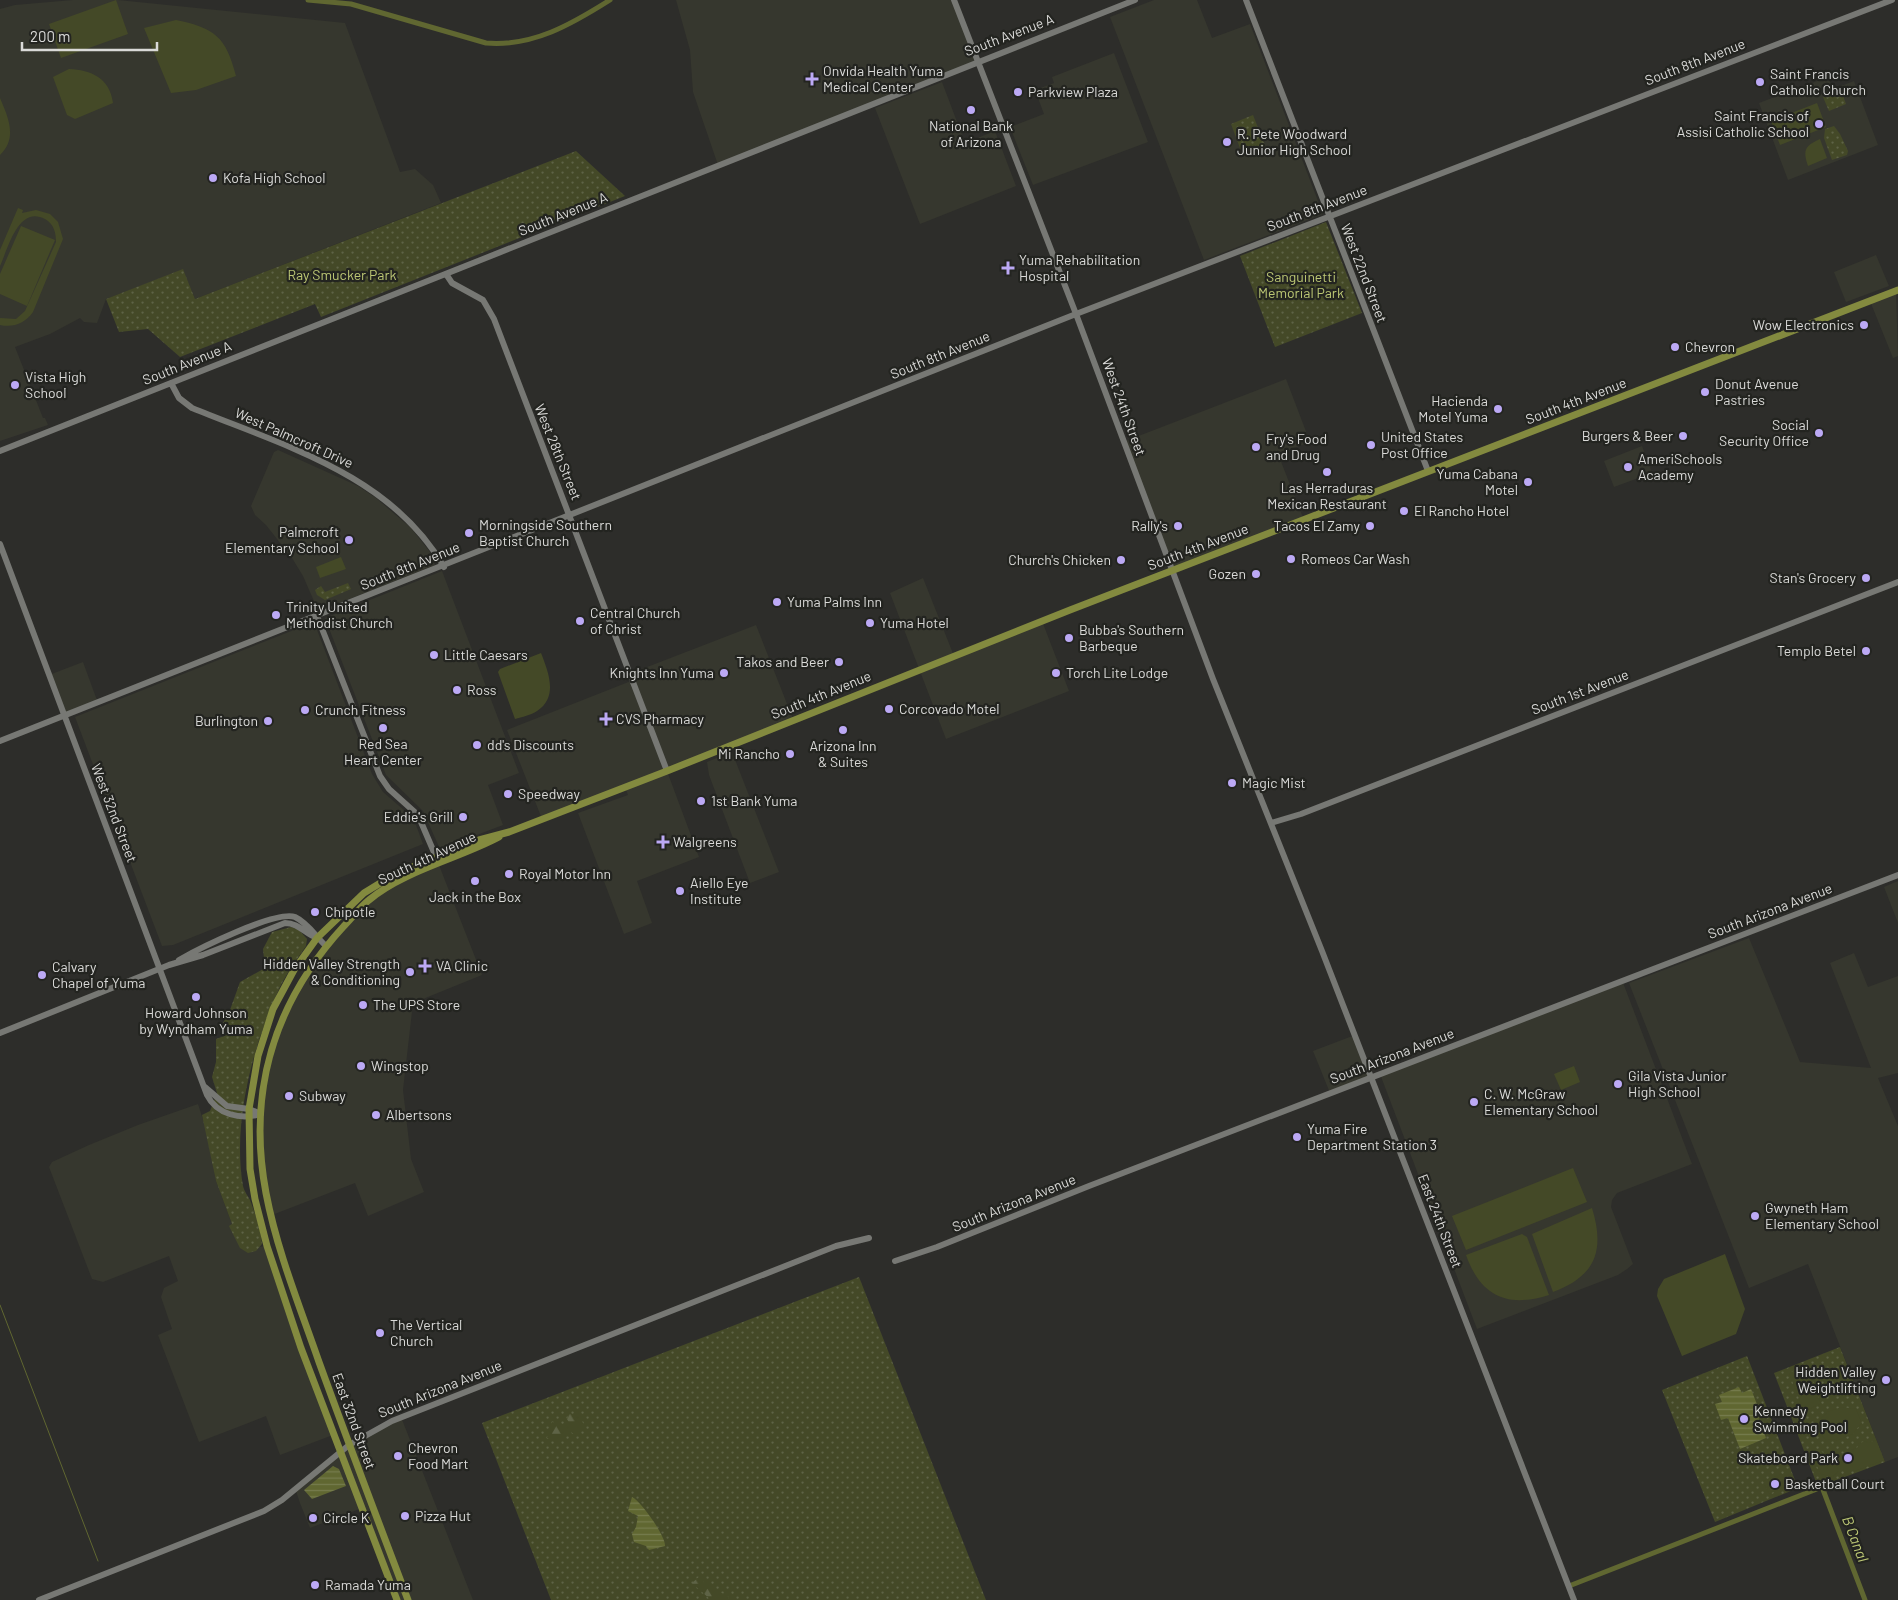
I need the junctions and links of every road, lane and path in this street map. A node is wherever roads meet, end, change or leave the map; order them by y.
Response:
1 (954, 0) edge
2 (1135, 0) edge
3 (1246, 0) edge
4 (1892, 0) edge
5 (978, 61) junction
6 (1329, 218) junction
7 (446, 274) junction
8 (1898, 290) edge
9 (1076, 314) junction
10 (171, 383) junction
11 (0, 451) edge
12 (1428, 472) junction
13 (570, 516) junction
14 (0, 546) edge
15 (444, 567) junction
16 (1171, 571) junction
17 (1898, 582) edge
18 (317, 616) junction
19 (64, 716) junction
20 (0, 741) edge
21 (666, 771) junction
22 (1271, 823) junction
23 (508, 832) junction
24 (436, 857) junction
25 (439, 864) junction
26 (1898, 875) edge
27 (317, 938) junction
28 (326, 946) junction
29 (160, 969) junction
30 (0, 1033) edge
31 (1371, 1077) junction
32 (205, 1087) junction
33 (249, 1109) junction
34 (261, 1114) junction
35 (249, 1117) junction
36 (870, 1238) dead end
37 (895, 1261) dead end
38 (312, 1342) junction
39 (301, 1348) junction
40 (349, 1445) junction
41 (340, 1452) junction
42 (39, 1600) edge
43 (397, 1600) edge
44 (408, 1600) edge
45 (1574, 1600) edge

1 - 5 street, West 24th Street
2 - 5 street, South Avenue A
3 - 6 street, West 22nd Street
4 - 6 street, South 8th Avenue
5 - 7 street, South Avenue A
5 - 9 street, West 24th Street
6 - 9 street, South 8th Avenue
6 - 12 street, West 22nd Street
7 - 10 street, South Avenue A
7 - 13 street, West 28th Street
8 - 12 main road, South 4th Avenue
9 - 13 street, South 8th Avenue
9 - 16 street, West 24th Street
10 - 11 street, South Avenue A
10 - 15 street, West Palmcroft Drive
12 - 16 main road, South 4th Avenue
13 - 15 street, South 8th Avenue
13 - 21 street, West 28th Street
14 - 19 street, West 32nd Street
15 - 18 street, South 8th Avenue
16 - 21 main road, South 4th Avenue
16 - 22 street, West 24th Street
17 - 22 street, South 1st Avenue
18 - 19 street, South 8th Avenue
18 - 24 street
19 - 20 street, South 8th Avenue
19 - 29 street, West 32nd Street
21 - 23 main road, South 4th Avenue
22 - 31 street, East 24th Street
23 - 24 main road, South 4th Avenue
23 - 25 main road, South 4th Avenue
24 - 25 main road
24 - 27 main road, South 4th Avenue
25 - 28 main road, South 4th Avenue
26 - 31 street, South Arizona Avenue
27 - 28 street
27 - 29 street
27 - 33 main road
28 - 34 main road
29 - 30 street
29 - 32 street, West 32nd Street
31 - 37 street, South Arizona Avenue
31 - 45 street, East 24th Street
32 - 33 street, West 32nd Street
32 - 35 street, West 32nd Street
33 - 34 street, West 32nd Street
33 - 35 main road
34 - 35 street, West 32nd Street
34 - 38 main road, East 32nd Street
35 - 39 main road, East 32nd Street
36 - 40 street, South Arizona Avenue
38 - 39 main road
38 - 40 main road, East 32nd Street
39 - 41 main road, East 32nd Street
40 - 41 street, South Arizona Avenue
40 - 44 main road, East 32nd Street
41 - 42 street, South Arizona Avenue
41 - 43 main road, East 32nd Street

